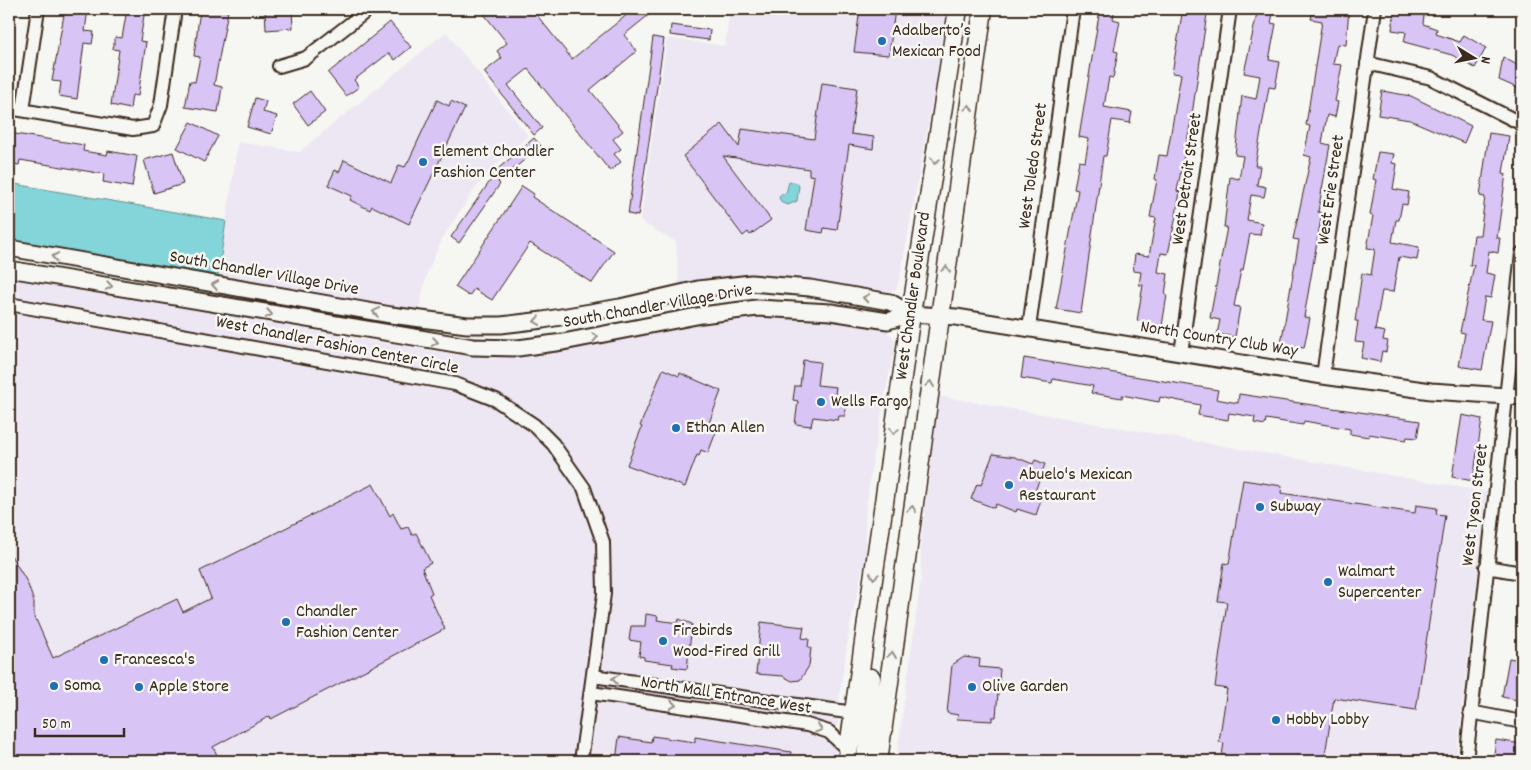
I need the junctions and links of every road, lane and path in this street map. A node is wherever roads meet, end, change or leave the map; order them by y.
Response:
1 (38, 9) edge
2 (175, 9) edge
3 (369, 9) edge
4 (958, 9) edge
5 (983, 9) edge
6 (1073, 9) edge
7 (1230, 9) edge
8 (1375, 9) edge
9 (1367, 63) junction
10 (279, 66) dead end
11 (9, 108) edge
12 (23, 110) junction
13 (1522, 124) edge
14 (9, 248) edge
15 (1522, 252) edge
16 (9, 269) edge
17 (765, 283) junction
18 (9, 304) edge
19 (770, 308) junction
20 (911, 314) junction
21 (939, 317) junction
22 (1029, 328) junction
23 (1181, 354) junction
24 (1323, 376) junction
25 (1515, 397) edge
26 (1486, 567) junction
27 (1522, 573) edge
28 (866, 631) junction
29 (593, 676) junction
30 (591, 693) junction
31 (1470, 712) junction
32 (854, 714) junction
33 (1522, 722) edge
34 (883, 731) junction
35 (848, 756) edge
36 (581, 761) edge
37 (866, 761) edge
38 (878, 761) edge
39 (1466, 761) edge

1 - 12 street
2 - 12 street
3 - 10 street
4 -> 20 main road, West Chandler Boulevard
21 -> 5 main road, West Chandler Boulevard
6 - 22 street, West Toledo Street
7 - 23 street, West Detroit Street
8 - 9 street, West Erie Street
9 - 13 street
9 - 24 street, West Erie Street
11 - 12 street
17 -> 14 street, South Chandler Village Drive
15 - 25 street, West Tyson Street
16 -> 19 street, South Chandler Village Drive
17 - 19 street
20 -> 17 street, South Chandler Village Drive
18 - 29 street, West Chandler Fashion Center Circle
19 - 20 street, South Chandler Village Drive
20 - 21 street, North Country Club Way
20 -> 28 main road, West Chandler Boulevard
21 - 22 street, North Country Club Way
34 -> 21 main road, West Chandler Boulevard
22 - 23 street, North Country Club Way
23 - 24 street, North Country Club Way
24 - 25 street, North Country Club Way
25 - 26 street, West Tyson Street
26 - 27 street
26 - 31 street, West Tyson Street
28 - 32 main road, West Chandler Boulevard
28 - 34 main road
29 - 30 street, West Chandler Fashion Center Circle
32 -> 29 street, North Mall Entrance West
30 -> 35 street, North Mall Entrance West
30 - 36 street, West Chandler Fashion Center Circle
31 - 33 street
31 - 39 street, West Tyson Street
32 - 35 main road, West Chandler Boulevard
32 - 37 main road
34 - 38 main road, West Chandler Boulevard

